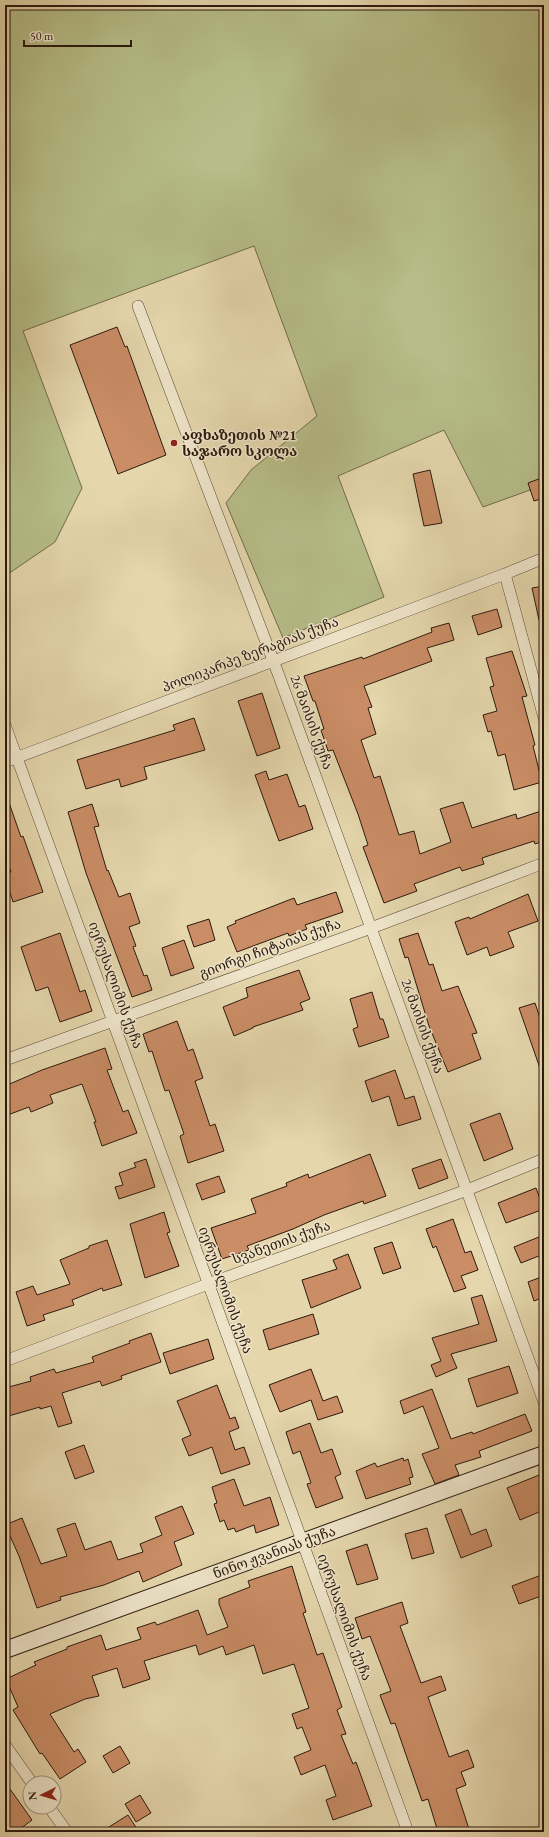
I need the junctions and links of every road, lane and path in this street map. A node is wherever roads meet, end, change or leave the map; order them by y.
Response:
1 (138, 306) dead end
2 (544, 558) edge
3 (505, 574) junction
4 (274, 661) junction
5 (544, 718) edge
6 (5, 725) edge
7 (17, 757) junction
8 (5, 762) edge
9 (544, 863) edge
10 (371, 928) junction
11 (112, 1020) junction
12 (5, 1060) edge
13 (544, 1159) edge
14 (467, 1190) junction
15 (208, 1284) junction
16 (5, 1361) edge
17 (544, 1402) edge
18 (544, 1454) edge
19 (302, 1542) junction
20 (5, 1650) edge
21 (5, 1745) edge
22 (26, 1775) edge
23 (55, 1815) edge
24 (67, 1832) edge
25 (408, 1832) edge

1 - 4 street, 26 მაისის ქუჩა
2 - 3 street, პოლიკარპე ზერაგიას ქუჩა
3 - 4 street, პოლიკარპე ზერაგიას ქუჩა
3 - 5 street
4 - 7 street, პოლიკარპე ზერაგიას ქუჩა
4 - 10 street, 26 მაისის ქუჩა
6 - 7 street, იერუსალიმის ქუჩა
7 - 8 street, პოლიკარპე ზერაგიას ქუჩა
7 - 11 street, იერუსალიმის ქუჩა
9 - 10 street, გიორგი ჩიტაიას ქუჩა
10 - 11 street, გიორგი ჩიტაიას ქუჩა
10 - 14 street, 26 მაისის ქუჩა
11 - 12 street, გიორგი ჩიტაიას ქუჩა
11 - 15 street, იერუსალიმის ქუჩა
13 - 14 street, სვანეთის ქუჩა
14 - 15 street, სვანეთის ქუჩა
14 - 17 street, 26 მაისის ქუჩა
15 - 16 street, სვანეთის ქუჩა
15 - 19 street, იერუსალიმის ქუჩა
18 - 19 street, ნინო ჟვანიას ქუჩა
19 - 20 street, ნინო ჟვანიას ქუჩა
19 - 25 street, იერუსალიმის ქუჩა
21 - 22 street
23 - 24 street

